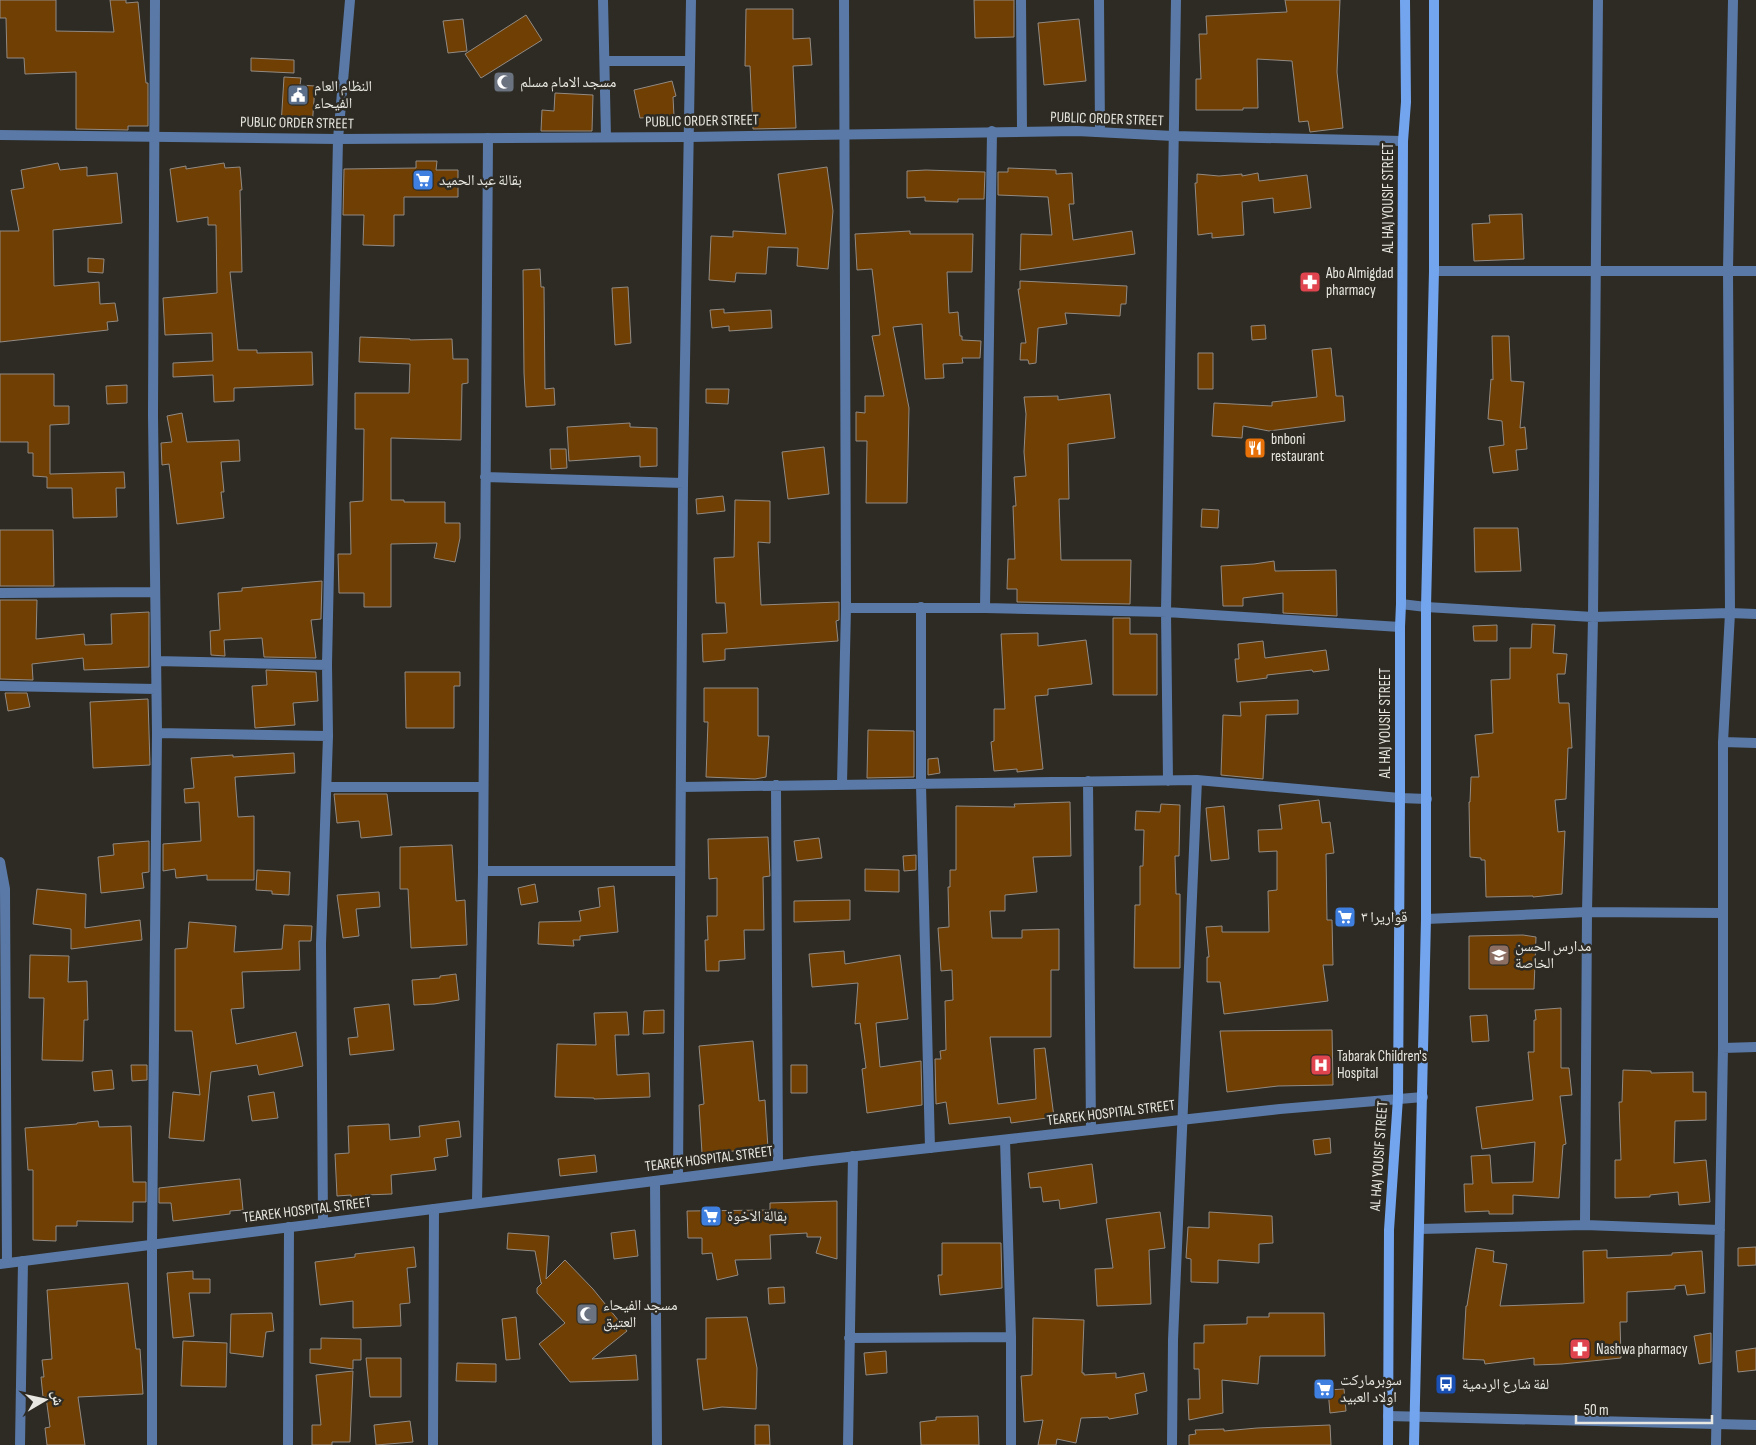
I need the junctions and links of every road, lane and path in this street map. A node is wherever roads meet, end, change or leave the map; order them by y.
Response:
1 (155, 0) edge
2 (350, 0) edge
3 (603, 0) edge
4 (691, 0) edge
5 (844, 0) edge
6 (1022, 0) edge
7 (1100, 0) edge
8 (1176, 0) edge
9 (1405, 0) edge
10 (1434, 0) edge
11 (1598, 0) edge
12 (1733, 0) edge
13 (605, 61) junction
14 (690, 61) junction
15 (992, 131) junction
16 (1022, 131) junction
17 (1100, 132) junction
18 (0, 134) edge
19 (844, 134) junction
20 (154, 136) junction
21 (1173, 136) junction
22 (606, 137) junction
23 (689, 137) junction
24 (488, 138) junction
25 (338, 139) junction
26 (1404, 141) junction
27 (1596, 270) junction
28 (1728, 270) junction
29 (1434, 271) junction
30 (1756, 271) edge
31 (485, 477) junction
32 (683, 483) junction
33 (155, 592) junction
34 (0, 593) edge
35 (1401, 604) junction
36 (921, 607) junction
37 (1426, 607) junction
38 (846, 608) junction
39 (985, 608) junction
40 (1166, 612) junction
41 (1730, 613) junction
42 (1756, 614) edge
43 (1593, 617) junction
44 (1400, 627) junction
45 (156, 661) junction
46 (327, 665) junction
47 (0, 686) edge
48 (156, 689) junction
49 (157, 733) junction
50 (328, 736) junction
51 (1723, 742) junction
52 (1756, 743) edge
53 (1168, 780) junction
54 (1196, 780) junction
55 (1088, 781) junction
56 (842, 784) junction
57 (921, 784) junction
58 (776, 785) junction
59 (326, 787) junction
60 (483, 787) junction
61 (681, 787) junction
62 (1400, 798) junction
63 (1427, 799) junction
64 (0, 862) edge
65 (483, 871) junction
66 (680, 871) junction
67 (2, 874) edge
68 (1587, 912) junction
69 (1723, 913) junction
70 (1426, 919) junction
71 (1756, 1047) edge
72 (1723, 1048) junction
73 (1423, 1097) junction
74 (1398, 1098) junction
75 (1182, 1120) junction
76 (1091, 1130) junction
77 (1005, 1140) junction
78 (930, 1148) junction
79 (853, 1156) junction
80 (778, 1165) junction
81 (678, 1177) junction
82 (655, 1181) junction
83 (477, 1202) junction
84 (434, 1209) junction
85 (323, 1223) junction
86 (1585, 1225) junction
87 (289, 1227) junction
88 (1418, 1229) junction
89 (1720, 1230) junction
90 (152, 1244) junction
91 (23, 1261) junction
92 (4, 1263) edge
93 (1011, 1337) junction
94 (849, 1338) junction
95 (1388, 1416) junction
96 (1414, 1416) junction
97 (1716, 1423) junction
98 (1756, 1425) edge
99 (20, 1445) edge
100 (152, 1445) edge
101 (288, 1445) edge
102 (434, 1445) edge
103 (657, 1445) edge
104 (848, 1445) edge
105 (1011, 1445) edge
106 (1172, 1445) edge
107 (1388, 1445) edge
108 (1414, 1445) edge
109 (1716, 1445) edge

1 - 20 street
2 - 25 street
3 - 13 street
4 - 14 street
5 - 19 street
6 - 16 street
7 - 17 street
8 - 21 street
9 - 26 main road, AL HAJ YOUSIF STREET
10 - 29 main road
11 - 27 street
12 - 28 street
13 - 14 street
13 - 22 street
14 - 23 street
15 - 16 street, PUBLIC ORDER STREET
15 - 19 street, PUBLIC ORDER STREET
15 - 39 street
16 - 17 street, PUBLIC ORDER STREET
17 - 21 street, PUBLIC ORDER STREET
18 - 20 street, PUBLIC ORDER STREET
19 - 23 street, PUBLIC ORDER STREET
19 - 38 street
20 - 25 street, PUBLIC ORDER STREET
20 - 33 street
21 - 26 street, PUBLIC ORDER STREET
21 - 40 street
22 - 23 street, PUBLIC ORDER STREET
22 - 24 street, PUBLIC ORDER STREET
23 - 32 street
24 - 25 street, PUBLIC ORDER STREET
24 - 31 street
25 - 46 street
26 - 35 main road, AL HAJ YOUSIF STREET
27 - 28 street
27 - 29 street
27 - 43 street
28 - 30 street
28 - 41 street
29 - 37 main road
31 - 32 street
31 - 60 street
32 - 61 street
33 - 34 street
33 - 45 street
35 - 37 street
35 - 44 main road, AL HAJ YOUSIF STREET
36 - 38 street
36 - 39 street
36 - 57 street
37 - 43 street
37 - 63 main road
38 - 56 street
39 - 40 street
40 - 44 street
40 - 53 street
41 - 42 street
41 - 43 street
41 - 51 street
43 - 68 street
44 - 62 main road, AL HAJ YOUSIF STREET
45 - 46 street
45 - 48 street
46 - 50 street
47 - 48 street
48 - 49 street
49 - 50 street
49 - 90 street
50 - 59 street
51 - 52 street
51 - 69 street
53 - 54 street
53 - 55 street
54 - 62 street
54 - 75 street
55 - 57 street
55 - 76 street
56 - 57 street
56 - 58 street
57 - 78 street
58 - 61 street
58 - 80 street
59 - 60 street
59 - 85 street
60 - 65 street
61 - 66 street
62 - 63 street
62 - 74 main road, AL HAJ YOUSIF STREET
63 - 70 main road
64 - 67 street
65 - 66 street
65 - 83 street
66 - 81 street
67 - 92 street
68 - 69 street
68 - 70 street
68 - 86 street
69 - 72 street
70 - 73 main road
71 - 72 street
72 - 89 street
73 - 74 street, TEAREK HOSPITAL STREET
73 - 88 main road
74 - 75 street, TEAREK HOSPITAL STREET
74 - 95 main road, AL HAJ YOUSIF STREET
75 - 76 street, TEAREK HOSPITAL STREET
75 - 106 street
76 - 77 street, TEAREK HOSPITAL STREET
77 - 78 street, TEAREK HOSPITAL STREET
77 - 93 street
78 - 79 street, TEAREK HOSPITAL STREET
79 - 80 street, TEAREK HOSPITAL STREET
79 - 94 street
80 - 81 street, TEAREK HOSPITAL STREET
81 - 82 street, TEAREK HOSPITAL STREET
82 - 83 street, TEAREK HOSPITAL STREET
82 - 103 street
83 - 84 street, TEAREK HOSPITAL STREET
84 - 85 street, TEAREK HOSPITAL STREET
84 - 102 street
85 - 87 street, TEAREK HOSPITAL STREET
86 - 88 street
86 - 89 street
87 - 90 street, TEAREK HOSPITAL STREET
87 - 101 street
88 - 96 main road
89 - 97 street
90 - 91 street, TEAREK HOSPITAL STREET
90 - 100 street
91 - 92 street, TEAREK HOSPITAL STREET
91 - 99 street
93 - 94 street
93 - 105 street
94 - 104 street
95 - 96 street
95 - 107 main road, AL HAJ YOUSIF STREET
96 - 97 street
96 - 108 main road
97 - 98 street
97 - 109 street

